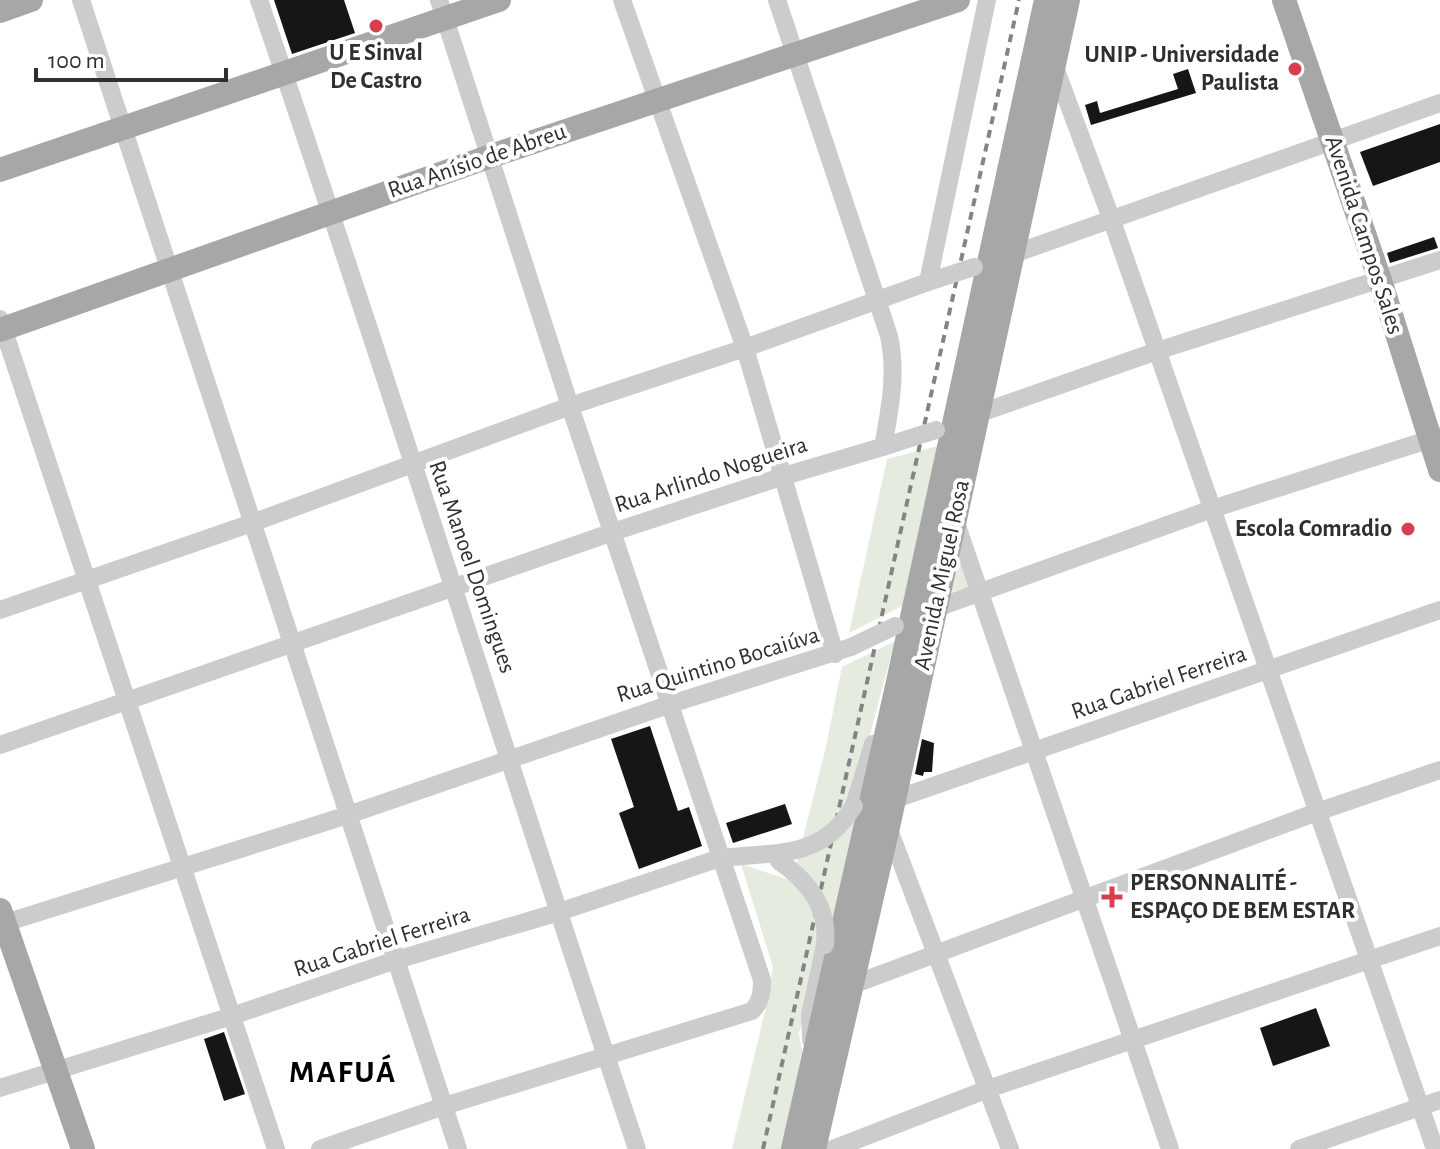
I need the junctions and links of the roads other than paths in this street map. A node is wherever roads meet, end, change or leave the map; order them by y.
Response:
1 (31, 0) edge
2 (81, 0) edge
3 (259, 0) edge
4 (499, 0) edge
5 (622, 0) edge
6 (777, 0) edge
7 (958, 0) edge
8 (987, 0) edge
9 (1046, 0) edge
10 (1068, 0) edge
11 (1284, 0) edge
12 (442, 9) edge
13 (0, 11) edge
14 (796, 56) junction
15 (1054, 64) junction
16 (284, 73) junction
17 (655, 100) junction
18 (1440, 103) edge
19 (123, 128) junction
20 (1334, 141) junction
21 (491, 156) junction
22 (0, 170) edge
23 (329, 212) junction
24 (1111, 218) junction
25 (1440, 260) edge
26 (991, 261) junction
27 (171, 270) junction
28 (1380, 280) junction
29 (928, 282) junction
30 (879, 300) junction
31 (1, 326) edge
32 (745, 348) junction
33 (1157, 351) junction
34 (570, 406) junction
35 (956, 423) junction
36 (1435, 438) edge
37 (886, 446) junction
38 (412, 465) junction
39 (1440, 470) edge
40 (784, 476) junction
41 (1212, 509) junction
42 (954, 518) junction
43 (252, 523) junction
44 (613, 532) junction
45 (87, 579) junction
46 (455, 587) junction
47 (980, 591) junction
48 (0, 610) edge
49 (1440, 610) edge
50 (913, 618) junction
51 (292, 645) junction
52 (843, 651) junction
53 (1269, 670) junction
54 (898, 682) junction
55 (127, 700) junction
56 (671, 704) junction
57 (0, 745) edge
58 (1034, 752) junction
59 (511, 758) junction
60 (1440, 770) edge
61 (893, 800) junction
62 (1317, 812) junction
63 (348, 815) junction
64 (888, 827) junction
65 (775, 856) junction
66 (720, 858) junction
67 (184, 867) junction
68 (1085, 900) junction
69 (559, 912) junction
70 (2, 927) edge
71 (1440, 936) edge
72 (935, 953) junction
73 (396, 960) junction
74 (1369, 962) junction
75 (852, 985) junction
76 (232, 1016) junction
77 (1132, 1041) junction
78 (606, 1055) junction
79 (811, 1065) junction
80 (47, 1073) junction
81 (0, 1088) edge
82 (988, 1089) junction
83 (1440, 1100) edge
84 (444, 1106) junction
85 (1421, 1107) junction
86 (66, 1149) edge
87 (83, 1149) edge
88 (276, 1149) edge
89 (320, 1149) edge
90 (458, 1149) edge
91 (637, 1149) edge
92 (793, 1149) edge
93 (814, 1149) edge
94 (833, 1149) edge
95 (1010, 1149) edge
96 (1170, 1149) edge
97 (1299, 1149) edge
98 (1435, 1149) edge

1 - 13 main road
2 - 19 street
3 - 16 street, Rua Manoel Domingues
4 - 12 main road
5 - 17 street
6 - 14 street
7 - 14 main road, Rua Anísio de Abreu
8 - 29 street
9 - 26 main road, Avenida Miguel Rosa
10 - 15 main road, Avenida Miguel Rosa
11 - 20 main road, Avenida Campos Sales
12 - 16 main road
12 - 21 street
14 - 17 main road, Rua Anísio de Abreu
14 - 30 street
15 - 24 street
15 - 26 main road, Avenida Miguel Rosa
16 - 19 main road
16 - 23 street, Rua Manoel Domingues
17 - 21 main road, Rua Anísio de Abreu
17 - 32 street
18 - 20 street
19 - 22 main road
19 - 27 street
20 - 24 street
20 - 28 main road, Avenida Campos Sales
21 - 23 main road, Rua Anísio de Abreu
21 - 34 street
23 - 27 main road, Rua Anísio de Abreu
23 - 38 street, Rua Manoel Domingues
24 - 26 street
24 - 33 street
25 - 28 street, Rua Arlindo Nogueira
26 - 29 street, bridge
26 - 35 main road, Avenida Miguel Rosa
27 - 31 main road, Rua Anísio de Abreu
27 - 43 street
28 - 33 street, Rua Arlindo Nogueira
28 - 36 main road, Avenida Campos Sales
29 - 30 street
30 - 32 street
30 - 37 street
31 - 45 street
32 - 34 street
32 - 40 street
33 - 35 street, Rua Arlindo Nogueira
33 - 41 street
34 - 38 street
34 - 44 street
35 - 37 street, Rua Arlindo Nogueira, bridge
35 - 42 main road, Avenida Miguel Rosa
35 - 50 main road, Avenida Miguel Rosa
36 - 39 main road, Avenida Campos Sales
36 - 41 street, Rua Quintino Bocaiúva
37 - 40 street, Rua Arlindo Nogueira
38 - 43 street
38 - 46 street, Rua Manoel Domingues
40 - 44 street, Rua Arlindo Nogueira
40 - 52 street
41 - 47 street, Rua Quintino Bocaiúva
41 - 53 street
42 - 47 street
42 - 50 main road, Avenida Miguel Rosa
43 - 45 street
43 - 51 street
44 - 46 street, Rua Arlindo Nogueira
44 - 56 street
45 - 48 street
45 - 55 street
46 - 51 street, Rua Arlindo Nogueira
46 - 59 street, Rua Manoel Domingues
47 - 50 street, Rua Quintino Bocaiúva
47 - 58 street
49 - 53 street, Rua Gabriel Ferreira
50 - 52 street, Rua Quintino Bocaiúva, bridge
50 - 54 main road, Avenida Miguel Rosa
50 - 61 main road, Avenida Miguel Rosa
51 - 55 street, Rua Arlindo Nogueira
51 - 63 street
52 - 56 street, Rua Quintino Bocaiúva
53 - 58 street, Rua Gabriel Ferreira
53 - 62 street
54 - 65 street, Rua Gabriel Ferreira, bridge
54 - 79 main road, Avenida Miguel Rosa
55 - 57 street, Rua Arlindo Nogueira
55 - 67 street
56 - 59 street, Rua Quintino Bocaiúva
56 - 66 street
58 - 61 street, Rua Gabriel Ferreira
58 - 68 street
59 - 63 street, Rua Quintino Bocaiúva
59 - 69 street, Rua Manoel Domingues
60 - 62 street
61 - 64 main road, Avenida Miguel Rosa
62 - 68 street
62 - 74 street
63 - 67 street, Rua Quintino Bocaiúva
63 - 73 street
64 - 72 street
64 - 75 main road, Avenida Miguel Rosa
65 - 66 street, Rua Gabriel Ferreira
65 - 79 street, bridge
66 - 69 street, Rua Gabriel Ferreira
66 - 78 street
67 - 70 street, Rua Quintino Bocaiúva
67 - 76 street
68 - 72 street
68 - 77 street
69 - 73 street, Rua Gabriel Ferreira
69 - 78 street, Rua Manoel Domingues
70 - 80 main road
71 - 74 street
72 - 75 street
72 - 82 street
73 - 76 street, Rua Gabriel Ferreira
73 - 84 street
74 - 77 street
74 - 85 street
75 - 93 main road, Avenida Miguel Rosa
76 - 80 street, Rua Gabriel Ferreira
76 - 88 street
77 - 82 street
77 - 96 street
78 - 84 street
78 - 91 street, Rua Manoel Domingues
79 - 92 main road, Avenida Miguel Rosa
80 - 81 street, Rua Gabriel Ferreira
80 - 86 main road
80 - 87 main road
82 - 94 street
82 - 95 street
83 - 85 street
84 - 89 street
84 - 90 street
85 - 97 street
85 - 98 street

